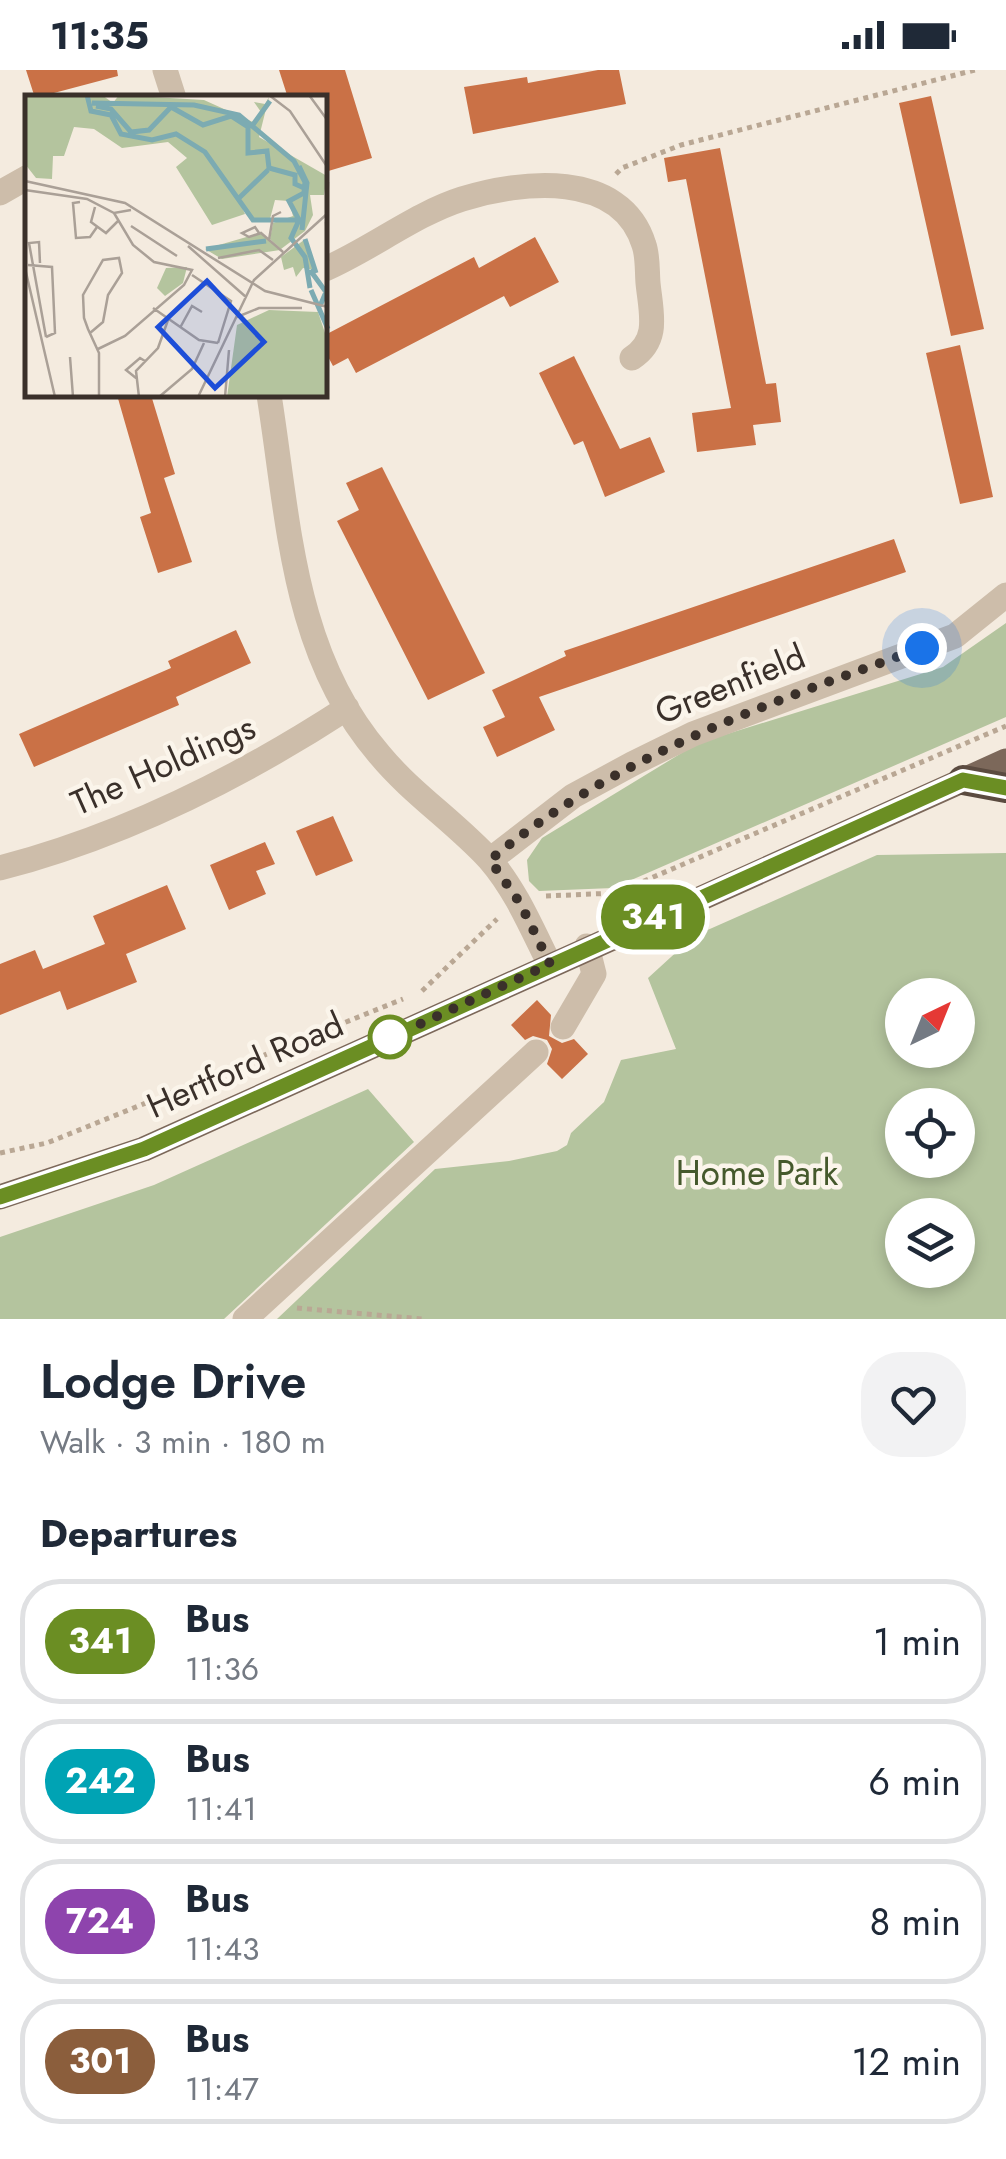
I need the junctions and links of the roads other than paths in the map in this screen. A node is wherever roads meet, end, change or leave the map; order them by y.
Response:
1 (25, 179) edge
2 (0, 192) edge
3 (328, 267) edge
4 (632, 358) dead end
5 (269, 398) edge
6 (1006, 594) edge
7 (348, 708) junction
8 (1006, 761) edge
9 (963, 780) junction
10 (1006, 788) edge
11 (490, 860) junction
12 (0, 868) edge
13 (587, 946) junction
14 (550, 964) junction
15 (563, 1027) dead end
16 (536, 1052) dead end
17 (0, 1197) edge
18 (253, 1312) edge

1 - 2 street
3 - 4 street
5 - 7 street
6 - 11 street, Greenfield
7 - 11 street
7 - 12 street, The Holdings
8 - 9 main road, Hertford Road
9 - 10 highway
9 - 13 main road, Hertford Road
11 - 14 street
13 - 14 main road, Hertford Road
13 - 15 street
14 - 17 main road, Hertford Road
16 - 18 street

